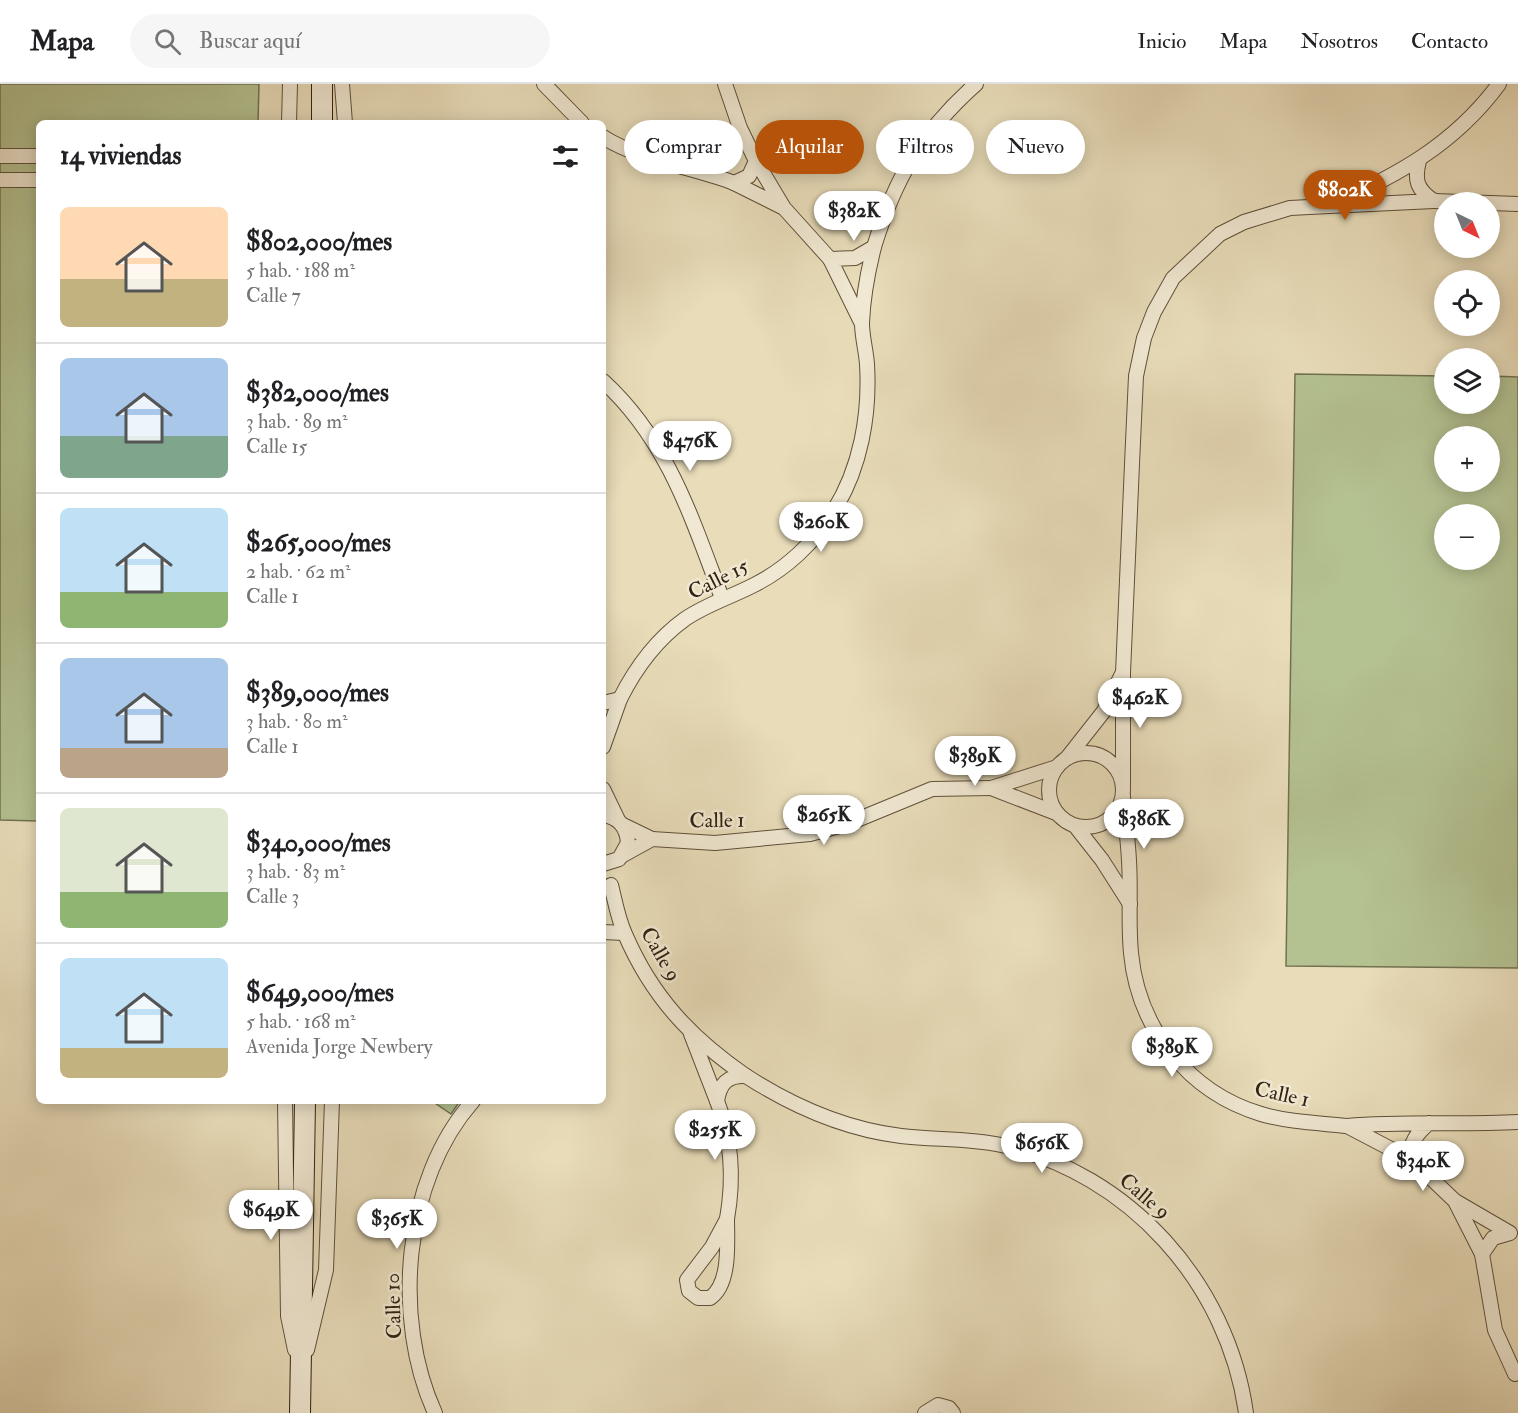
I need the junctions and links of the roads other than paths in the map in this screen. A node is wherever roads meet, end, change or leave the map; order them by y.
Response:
1 (290, 84) edge
2 (322, 84) edge
3 (342, 84) edge
4 (544, 84) edge
5 (724, 84) edge
6 (976, 84) edge
7 (1499, 84) edge
8 (289, 120) edge
9 (322, 120) edge
10 (345, 120) edge
11 (579, 120) edge
12 (606, 138) edge
13 (0, 156) edge
14 (36, 156) edge
15 (755, 159) edge
16 (1419, 161) junction
17 (755, 163) edge
18 (764, 174) edge
19 (0, 180) edge
20 (36, 180) edge
21 (734, 183) junction
22 (1434, 201) joint
23 (1500, 203) edge
24 (1518, 204) edge
25 (1329, 206) junction
26 (784, 208) junction
27 (873, 247) junction
28 (830, 259) junction
29 (862, 324) junction
30 (606, 384) edge
31 (722, 598) junction
32 (1123, 673) junction
33 (620, 699) junction
34 (606, 702) edge
35 (606, 739) edge
36 (1061, 763) junction
37 (991, 788) junction
38 (1123, 791) junction
39 (606, 793) edge
40 (1056, 813) junction
41 (606, 816) edge
42 (620, 822) junction
43 (1076, 827) junction
44 (652, 839) junction
45 (621, 857) junction
46 (606, 863) edge
47 (607, 880) edge
48 (1130, 904) junction
49 (606, 932) edge
50 (624, 933) junction
51 (691, 1035) junction
52 (746, 1076) junction
53 (717, 1101) junction
54 (285, 1104) edge
55 (305, 1104) edge
56 (332, 1104) edge
57 (471, 1104) edge
58 (1518, 1122) edge
59 (1429, 1123) junction
60 (1347, 1126) junction
61 (1412, 1160) junction
62 (1455, 1201) junction
63 (727, 1219) junction
64 (1514, 1236) edge
65 (1482, 1254) junction
66 (301, 1375) junction
67 (1517, 1378) edge
68 (300, 1413) edge
69 (435, 1413) edge
70 (925, 1413) edge
71 (953, 1413) edge
72 (1246, 1413) edge

1 - 8 street
2 - 9 main road
3 - 10 street
4 - 11 street
5 - 15 street
6 - 27 street
7 - 16 street
12 - 21 street
13 - 14 street
16 - 22 street
16 - 25 street
17 - 21 street
18 - 26 street
19 - 20 street
21 - 26 street
22 - 25 street, Calle 1
23 - 24 street, Calle 1
25 - 32 street, Calle 1
26 - 28 street
27 - 28 street
27 - 29 street
28 - 29 street
29 - 31 street, Calle 15
30 - 31 street
31 - 33 street, Calle 15
32 - 36 street
32 - 38 street, Calle 1
33 - 34 street
33 - 35 street, Calle 15
36 - 37 street
36 - 38 street
36 - 40 street
37 - 40 street
37 - 44 street, Calle 1
38 - 43 street
38 - 48 street, Calle 1
39 - 42 street
40 - 43 street
41 - 42 street
42 - 44 street
42 - 45 street
43 - 48 street
44 - 45 street
45 - 46 street
45 - 47 street
47 - 50 street, Calle 9
48 - 60 street, Calle 1
49 - 50 street
50 - 51 street, Calle 9
51 - 52 street, Calle 9
51 - 53 street
52 - 53 street
52 - 72 street, Calle 9
53 - 63 street
54 - 66 street
55 - 66 main road
56 - 66 street
57 - 69 street, Calle 10
58 - 59 street
59 - 60 street
59 - 61 street
60 - 61 street
61 - 62 street
62 - 64 street
62 - 65 street
63 - 63 street
64 - 65 street
65 - 67 street
66 - 68 main road
70 - 71 street

